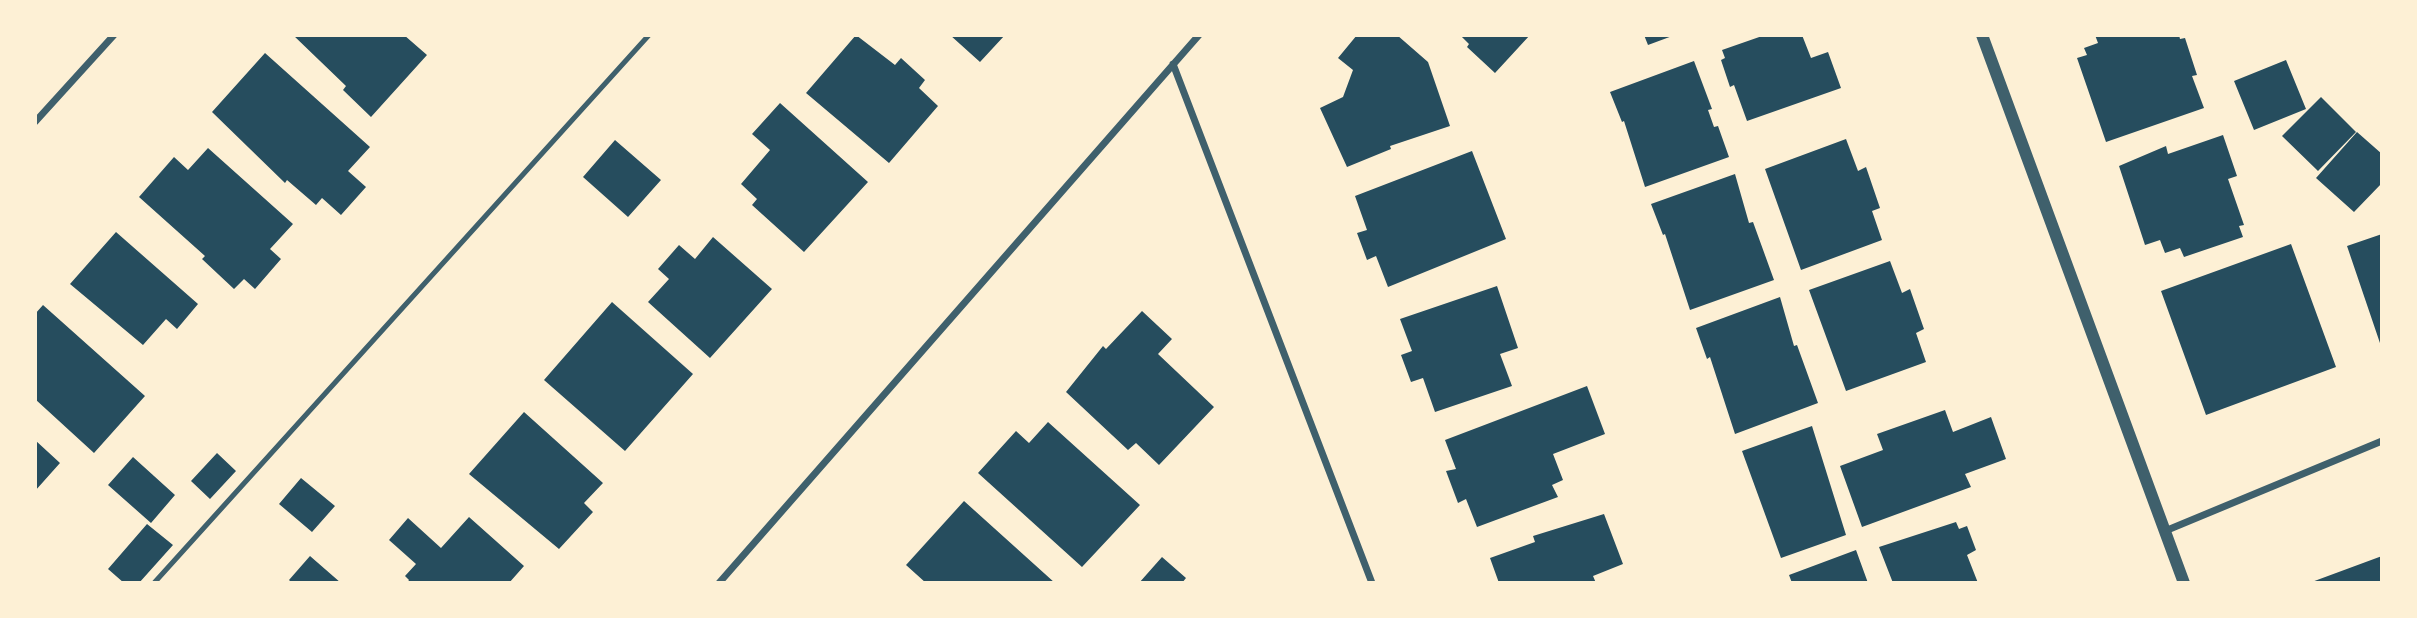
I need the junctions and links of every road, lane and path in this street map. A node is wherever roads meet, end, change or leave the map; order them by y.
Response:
1 (114, 35) edge
2 (649, 35) edge
3 (1199, 35) edge
4 (1982, 35) edge
5 (1173, 64) junction
6 (35, 122) edge
7 (2382, 441) edge
8 (2165, 531) junction
9 (153, 583) edge
10 (719, 583) edge
11 (1372, 583) edge
12 (2184, 583) edge

1 - 6 street
2 - 9 lane
3 - 5 street
4 - 8 street
5 - 10 street
5 - 11 street
7 - 8 street
8 - 12 street

